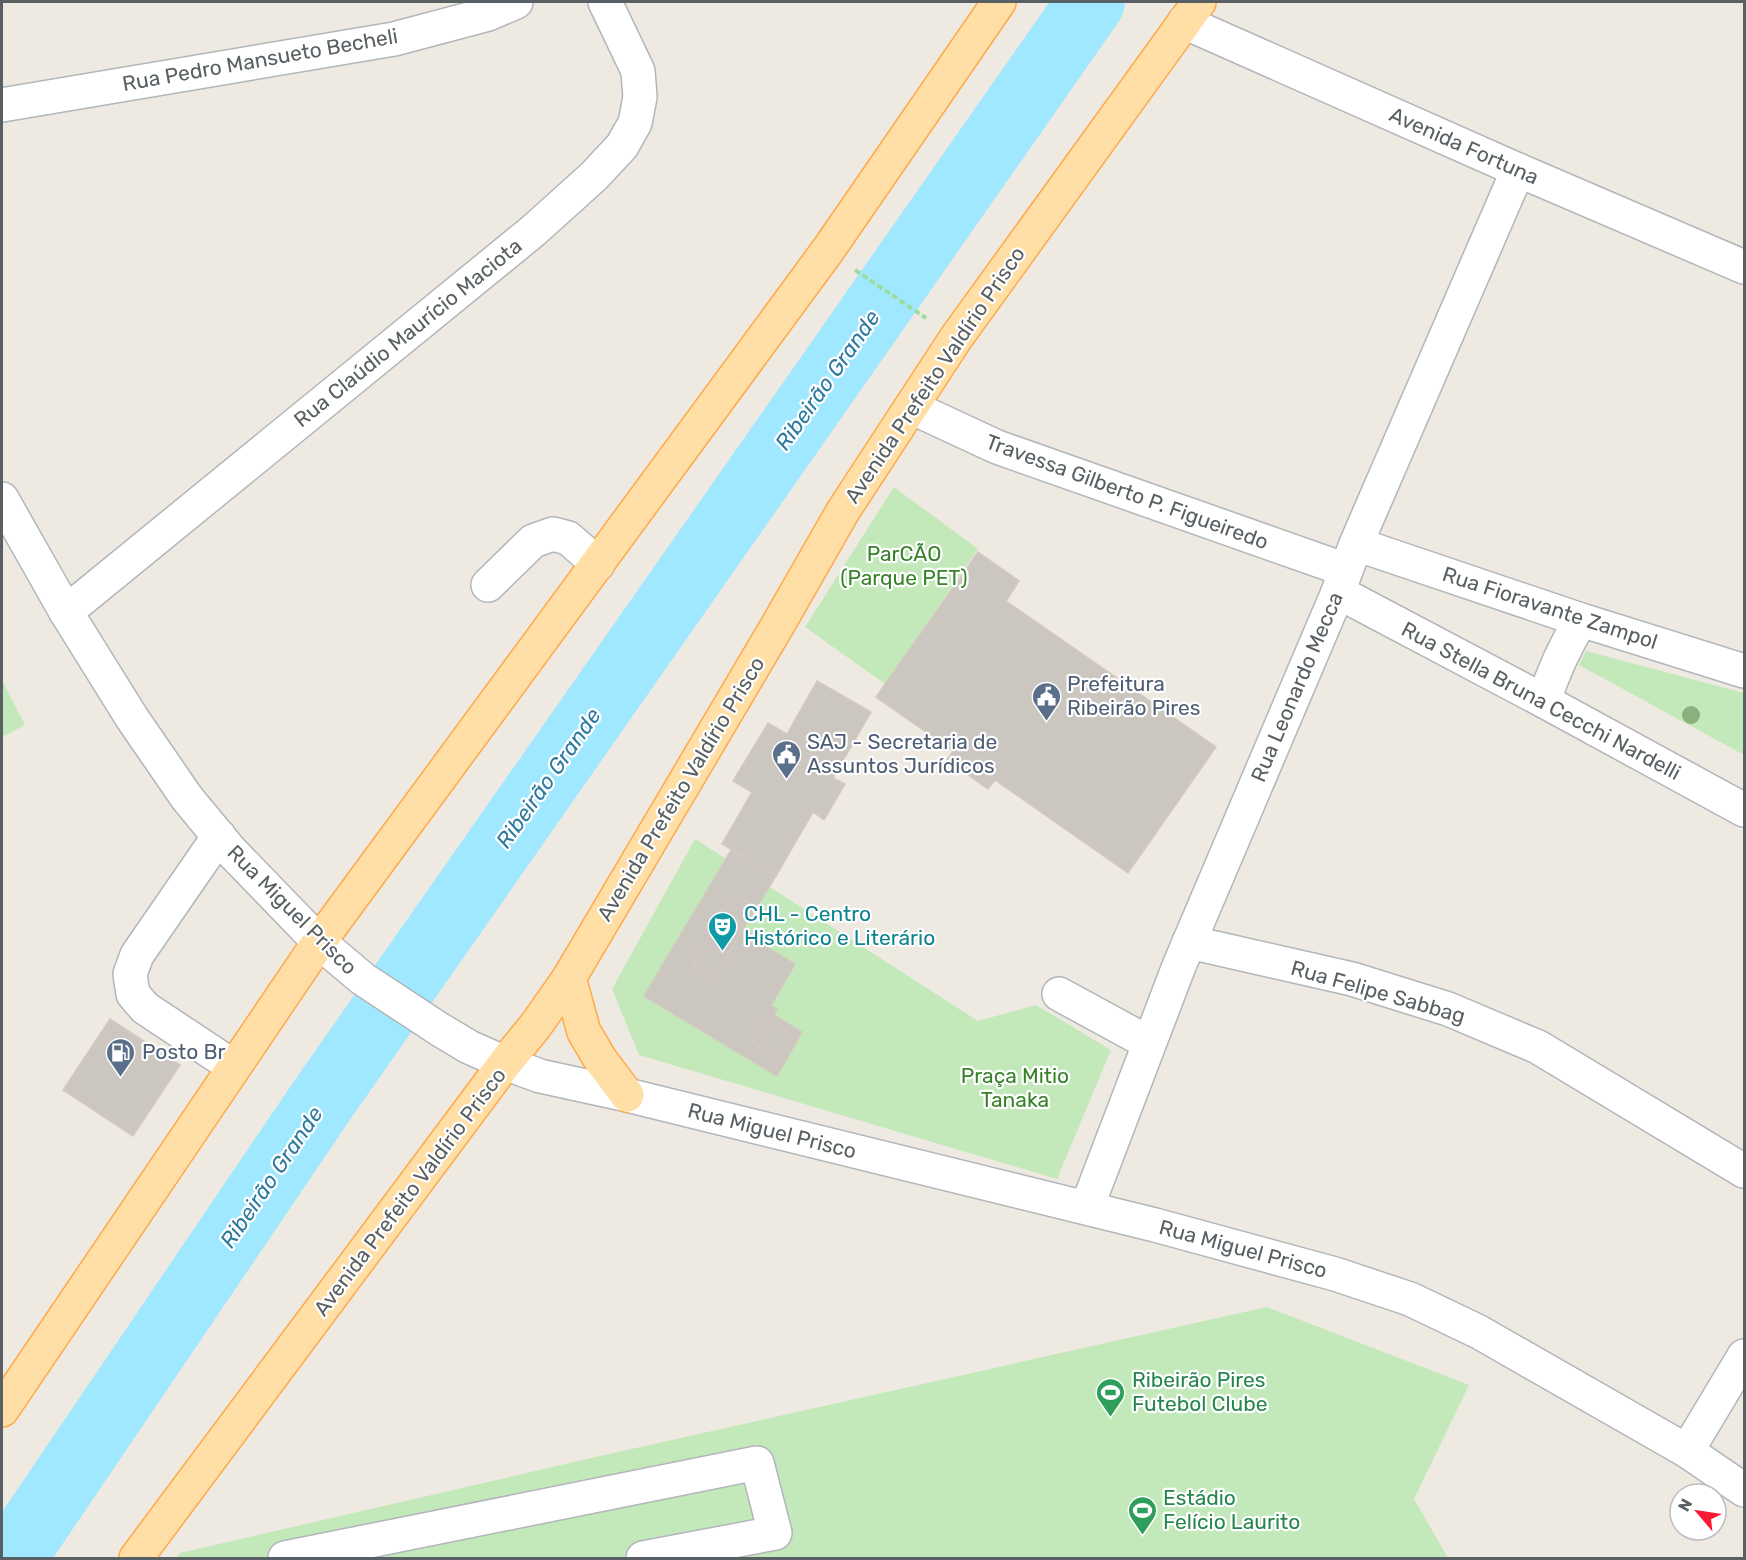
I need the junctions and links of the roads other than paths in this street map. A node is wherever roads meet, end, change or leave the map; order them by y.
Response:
1 (516, 2) edge
2 (605, 2) edge
3 (999, 2) edge
4 (1192, 12) edge
5 (2, 105) edge
6 (1518, 170) junction
7 (1744, 267) edge
8 (910, 407) junction
9 (2, 499) edge
10 (598, 564) junction
11 (1347, 569) junction
12 (488, 585) dead end
13 (66, 612) junction
14 (1581, 620) junction
15 (1744, 671) edge
16 (1544, 701) junction
17 (1744, 810) edge
18 (219, 836) junction
19 (319, 942) junction
20 (1189, 942) junction
21 (569, 978) junction
22 (1059, 994) dead end
23 (1149, 1043) junction
24 (505, 1063) junction
25 (234, 1067) junction
26 (627, 1095) junction
27 (1744, 1171) edge
28 (1087, 1207) junction
29 (1744, 1356) edge
30 (2, 1410) edge
31 (1687, 1451) junction
32 (1744, 1490) edge
33 (136, 1558) edge
34 (285, 1558) edge
35 (290, 1558) edge
36 (643, 1558) edge

1 - 5 street, Rua Pedro Mansueto Becheli
2 - 13 street, Rua Claúdio Maurício Maciota
3 - 10 main road
4 - 6 street, Avenida Fortuna
4 - 8 main road, Avenida Prefeito Valdírio Prisco
6 - 7 street, Avenida Fortuna
6 - 11 street, Rua Leonardo Mecca
8 - 11 street, Travessa Gilberto P. Figueiredo
8 - 21 main road, Avenida Prefeito Valdírio Prisco
9 - 13 street, Rua Miguel Prisco
10 - 12 street
10 - 19 main road
11 - 14 street, Rua Fioravante Zampol
11 - 16 street, Rua Stella Bruna Cecchi Nardelli
11 - 20 street, Rua Leonardo Mecca
13 - 18 street, Rua Miguel Prisco
14 - 15 street, Rua Fioravante Zampol
14 - 16 street
16 - 17 street, Rua Stella Bruna Cecchi Nardelli
18 - 19 street, Rua Miguel Prisco
18 - 25 street
19 - 24 street, Rua Miguel Prisco
19 - 25 main road
20 - 23 street, Rua Leonardo Mecca
20 - 27 street, Rua Felipe Sabbag
21 - 24 main road, Avenida Prefeito Valdírio Prisco
21 - 26 main road
22 - 23 street
23 - 28 street, Rua Leonardo Mecca
24 - 26 street, Rua Miguel Prisco
24 - 33 main road, Avenida Prefeito Valdírio Prisco
25 - 30 main road
26 - 28 street, Rua Miguel Prisco
28 - 31 street, Rua Miguel Prisco
29 - 31 street
31 - 32 street, Rua Miguel Prisco
34 - 35 street
35 - 36 street

